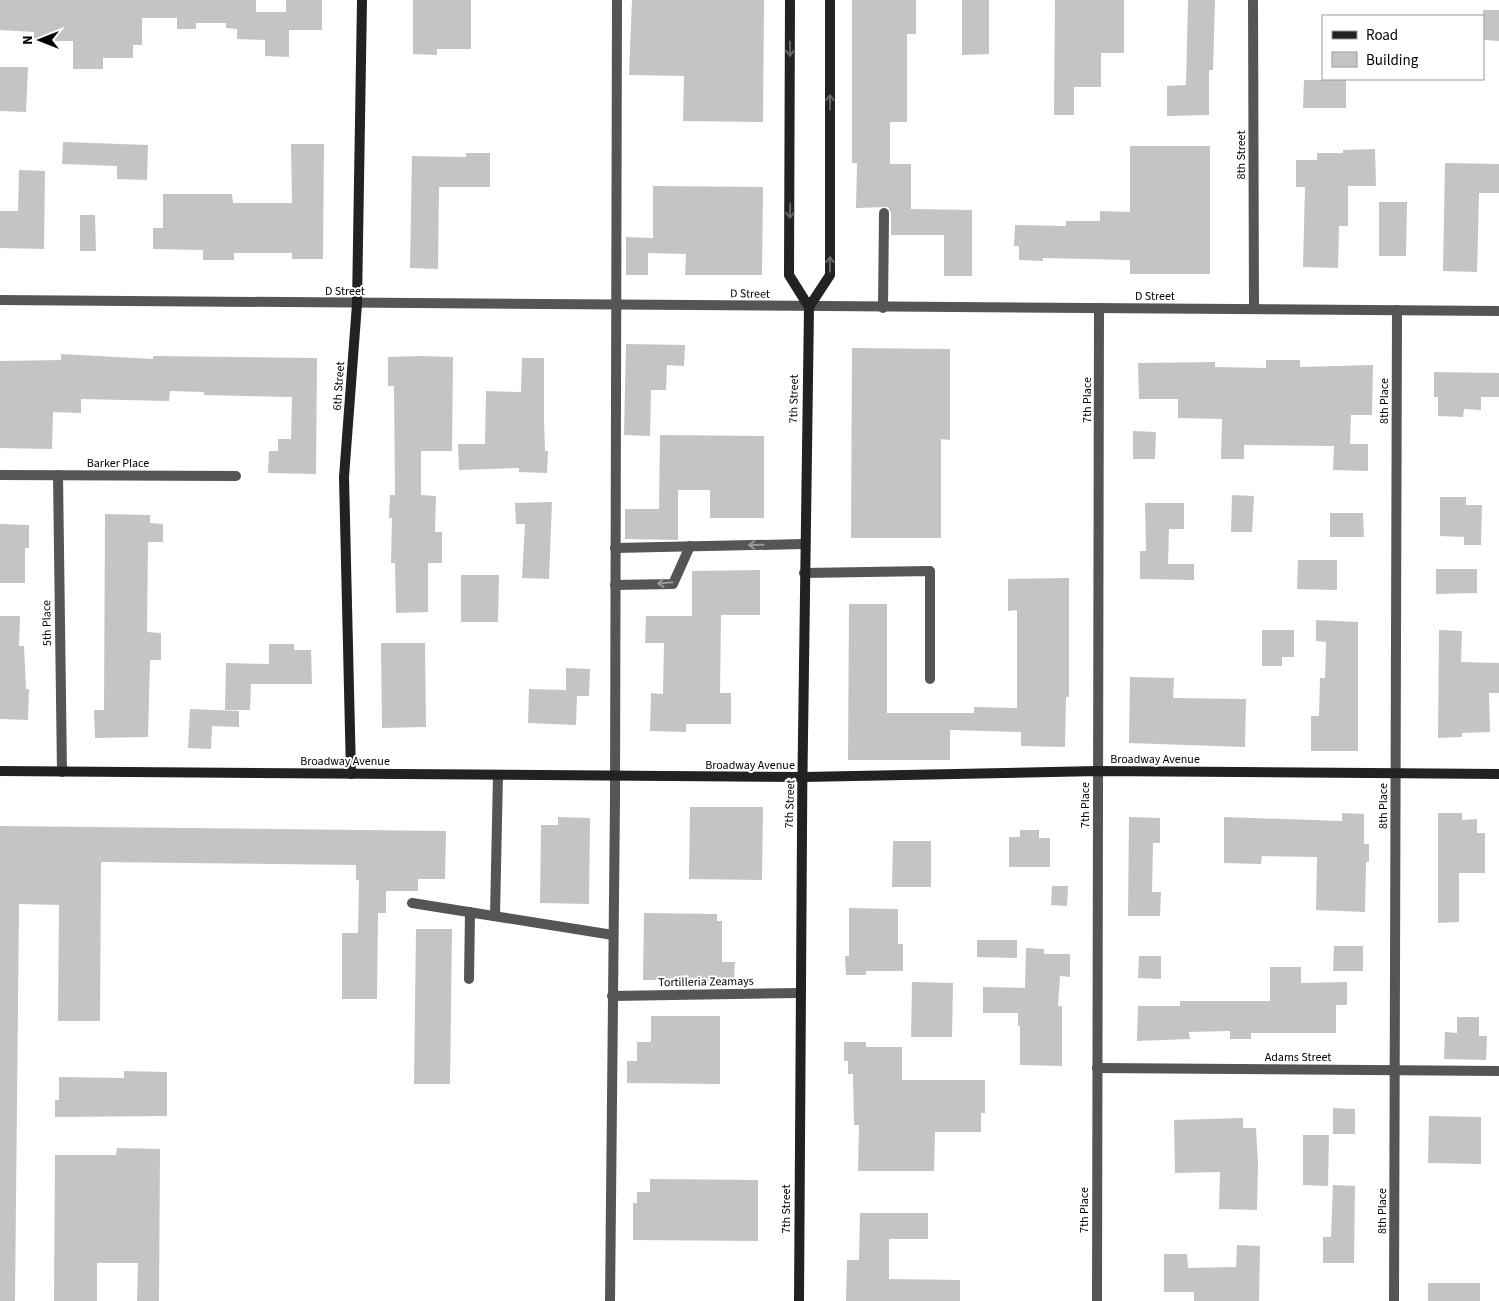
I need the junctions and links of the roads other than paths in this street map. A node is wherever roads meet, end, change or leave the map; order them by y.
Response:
1 (362, 0) edge
2 (617, 0) edge
3 (790, 0) edge
4 (830, 0) edge
5 (1253, 0) edge
6 (884, 213) dead end
7 (0, 300) edge
8 (357, 304) junction
9 (615, 305) junction
10 (808, 307) junction
11 (883, 308) junction
12 (1099, 308) junction
13 (1254, 309) junction
14 (1397, 310) junction
15 (1499, 311) edge
16 (0, 475) edge
17 (58, 475) junction
18 (236, 476) dead end
19 (804, 544) junction
20 (690, 546) junction
21 (615, 548) junction
22 (804, 572) junction
23 (615, 585) junction
24 (930, 679) dead end
25 (0, 771) edge
26 (1098, 771) junction
27 (62, 772) junction
28 (1396, 773) junction
29 (351, 774) junction
30 (1499, 774) edge
31 (498, 775) junction
32 (615, 777) junction
33 (804, 777) junction
34 (412, 902) dead end
35 (470, 912) junction
36 (495, 916) junction
37 (613, 935) junction
38 (469, 979) dead end
39 (800, 993) junction
40 (612, 996) junction
41 (1097, 1068) junction
42 (1395, 1070) junction
43 (1499, 1071) edge
44 (610, 1301) edge
45 (798, 1301) edge
46 (1097, 1301) edge
47 (1394, 1301) edge

1 - 8 street, 6th Street
2 - 9 street
3 -> 10 street
10 -> 4 street
5 - 13 street, 8th Street
6 - 11 street
7 - 8 street, D Street
8 - 9 street, D Street
8 - 29 street, 6th Street
9 - 10 street, D Street
9 - 21 street
10 - 11 street, D Street
10 - 19 street, 7th Street
11 - 12 street, D Street
12 - 13 street, D Street
12 - 26 street, 7th Place
13 - 14 street, D Street
14 - 15 street, D Street
14 - 28 street, 8th Place
16 - 17 street, Barker Place
17 - 18 street, Barker Place
17 - 27 street, 5th Place
19 -> 20 street
19 - 22 street, 7th Street
20 - 21 street
20 -> 23 street
21 - 23 street
22 - 24 street
22 - 33 street, 7th Street
23 - 32 street
25 - 27 street, Broadway Avenue
26 - 28 street, Broadway Avenue
26 - 33 street, Broadway Avenue
26 - 41 street, 7th Place
27 - 29 street, Broadway Avenue
28 - 30 street, Broadway Avenue
28 - 42 street, 8th Place
29 - 31 street, Broadway Avenue
31 - 32 street, Broadway Avenue
31 - 36 street
32 - 33 street, Broadway Avenue
32 - 37 street
33 - 39 street, 7th Street
34 - 35 street
35 - 36 street
35 - 38 street
36 - 37 street
37 - 40 street
39 - 40 street, Tortilleria Zeamays
39 - 45 street, 7th Street
40 - 44 street
41 - 42 street, Adams Street
41 - 46 street, 7th Place
42 - 43 street, Adams Street
42 - 47 street, 8th Place

